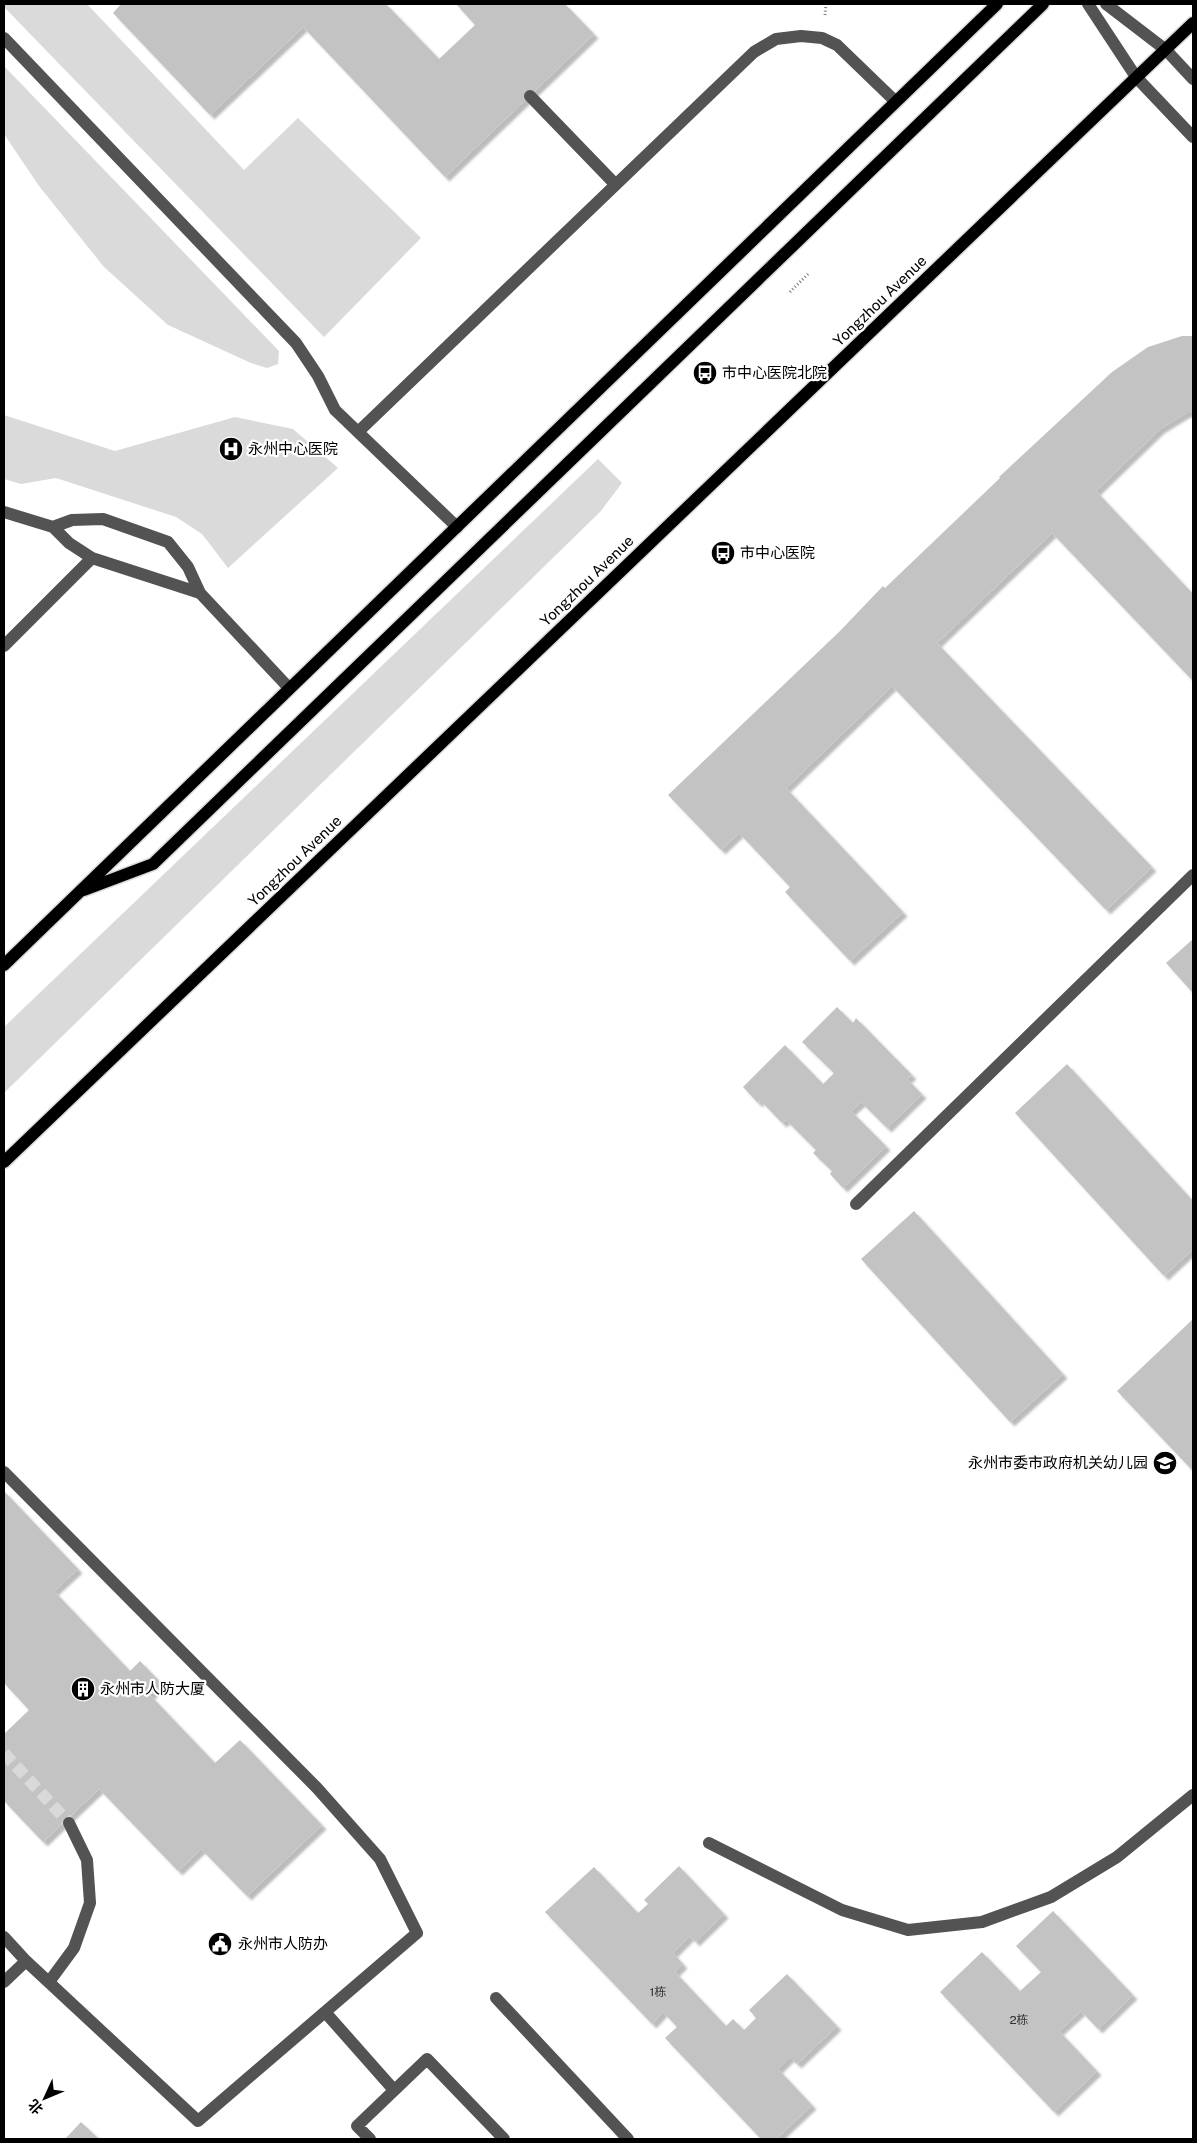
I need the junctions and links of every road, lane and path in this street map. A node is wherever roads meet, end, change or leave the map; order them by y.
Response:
1 (996, 4) edge
2 (1043, 4) edge
3 (1088, 4) edge
4 (1106, 4) edge
5 (1193, 23) edge
6 (4, 38) edge
7 (1166, 50) junction
8 (1136, 78) junction
9 (1193, 79) edge
10 (530, 96) dead end
11 (895, 102) junction
12 (1193, 137) edge
13 (615, 184) junction
14 (808, 274) dead end
15 (790, 292) dead end
16 (358, 432) junction
17 (4, 512) edge
18 (53, 527) junction
19 (456, 527) junction
20 (92, 558) junction
21 (200, 593) junction
22 (4, 646) edge
23 (289, 688) junction
24 (1193, 875) edge
25 (79, 892) junction
26 (4, 965) edge
27 (4, 1162) edge
28 (856, 1204) dead end
29 (4, 1472) edge
30 (1193, 1796) edge
31 (69, 1823) tunnel mouth
32 (709, 1843) dead end
33 (4, 1937) edge
34 (26, 1961) junction
35 (4, 1982) edge
36 (49, 1982) junction
37 (496, 1998) dead end
38 (324, 2012) junction
39 (394, 2090) junction
40 (370, 2139) edge
41 (504, 2139) edge
42 (628, 2139) edge

1 - 11 main road
2 - 25 main road
3 - 8 street
4 - 7 street
5 - 7 main road, Yongzhou Avenue
6 - 16 street
7 - 8 main road, Yongzhou Avenue
7 - 9 street
8 - 12 street
8 - 27 main road, Yongzhou Avenue
10 - 13 street
11 - 13 street
11 - 19 main road
13 - 16 street
14 - 15 path
16 - 19 street
17 - 18 street
18 - 20 street
18 - 21 street
19 - 23 main road
20 - 21 street
20 - 22 street
21 - 23 street
23 - 25 main road
24 - 28 street
25 - 26 main road
29 - 38 street
30 - 32 street
31 - 36 street
33 - 34 street
34 - 35 street
34 - 36 street
36 - 38 street
37 - 42 street
38 - 39 street
39 - 40 street
39 - 41 street

